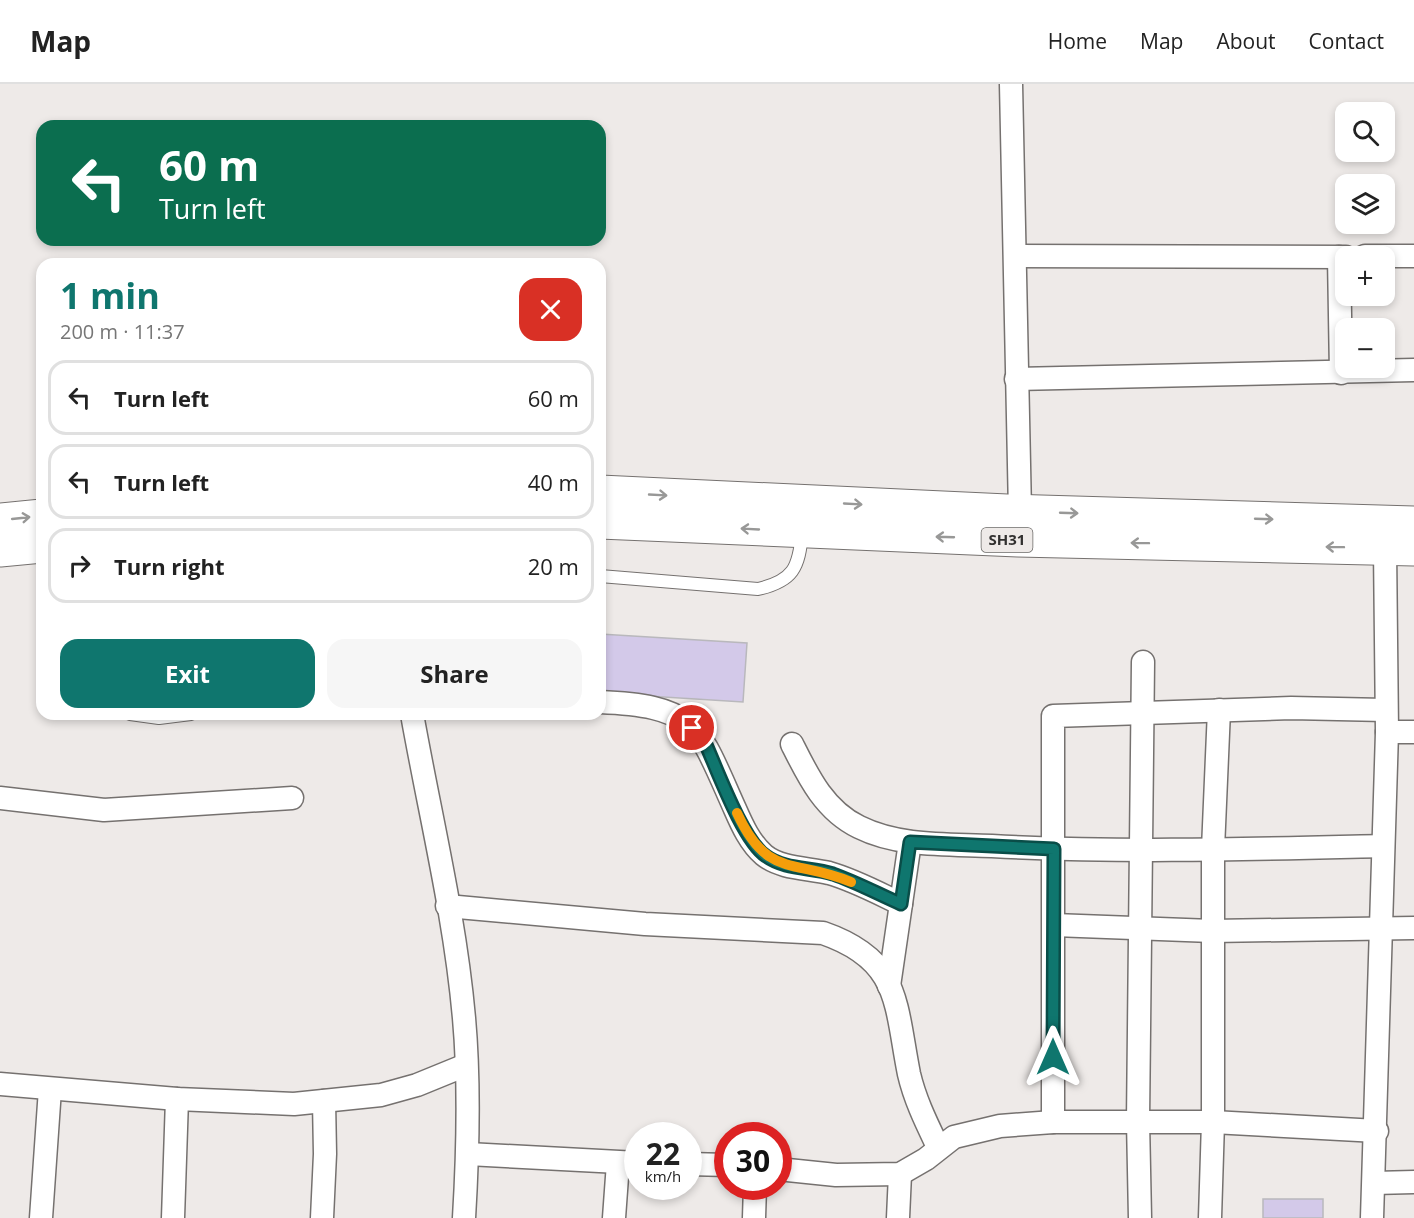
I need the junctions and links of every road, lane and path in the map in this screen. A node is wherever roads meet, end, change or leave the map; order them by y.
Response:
1 (1011, 84) edge
2 (1016, 256) junction
3 (1395, 256) edge
4 (1414, 256) edge
5 (1335, 257) edge
6 (1414, 370) edge
7 (1395, 371) edge
8 (1335, 373) edge
9 (1016, 379) junction
10 (606, 492) edge
11 (1020, 512) junction
12 (36, 517) edge
13 (0, 520) edge
14 (606, 522) edge
15 (1414, 523) edge
16 (802, 532) junction
17 (36, 547) edge
18 (1400, 549) edge
19 (0, 550) edge
20 (606, 576) edge
21 (1143, 662) dead end
22 (606, 703) edge
23 (1219, 710) junction
24 (1385, 710) junction
25 (1143, 714) junction
26 (413, 720) edge
27 (1387, 732) junction
28 (1414, 732) edge
29 (792, 744) dead end
30 (0, 798) edge
31 (292, 798) dead end
32 (910, 842) junction
33 (1383, 846) junction
34 (1054, 849) junction
35 (1140, 849) junction
36 (1213, 849) junction
37 (901, 904) junction
38 (447, 906) junction
39 (1054, 926) junction
40 (1414, 928) edge
41 (1140, 929) junction
42 (1383, 929) junction
43 (1212, 931) junction
44 (889, 986) junction
45 (466, 1065) junction
46 (0, 1084) edge
47 (50, 1089) junction
48 (177, 1099) junction
49 (324, 1101) junction
50 (1137, 1121) junction
51 (1053, 1122) junction
52 (1213, 1122) junction
53 (1377, 1131) junction
54 (938, 1147) junction
55 (468, 1154) junction
56 (624, 1163) edge
57 (792, 1170) edge
58 (900, 1174) junction
59 (624, 1179) edge
60 (1414, 1182) edge
61 (1374, 1183) junction
62 (755, 1200) edge
63 (41, 1218) edge
64 (173, 1218) edge
65 (322, 1218) edge
66 (464, 1218) edge
67 (614, 1218) edge
68 (754, 1218) edge
69 (898, 1218) edge
70 (1140, 1218) edge
71 (1210, 1218) edge
72 (1372, 1218) edge

1 - 2 street
2 - 5 street
2 - 9 street
3 - 4 street
6 - 7 street
8 - 9 street
9 - 11 street
10 -> 11 main road
11 -> 15 main road
13 -> 12 main road
16 -> 14 main road, SH31
18 -> 16 main road, SH31
16 - 20 lane
17 - 19 main road
18 - 24 street
21 - 25 street
22 - 37 street
23 - 24 street
23 - 25 street
23 - 36 street
24 - 27 street
25 - 34 street
25 - 35 street
26 - 38 street
27 - 28 street
27 - 33 street
29 - 32 street
30 - 31 street
32 - 34 street
32 - 37 street
33 - 36 street
33 - 42 street
34 - 35 street
34 - 39 street
35 - 36 street
35 - 41 street
36 - 43 street
37 - 44 street
38 - 44 street
38 - 45 street
39 - 41 street
39 - 51 street
40 - 42 street
41 - 43 street
41 - 50 street
42 - 43 street
42 - 53 street
43 - 52 street
44 - 54 street
45 - 49 street
45 - 55 street
46 - 47 street
47 - 48 street
47 - 63 street
48 - 49 street
48 - 64 street
49 - 65 street
50 - 51 street
50 - 52 street
50 - 70 street
51 - 54 street
52 - 53 street
52 - 71 street
53 - 61 street
54 - 58 street
55 - 56 street
55 - 66 street
57 - 58 street
58 - 69 street
59 - 67 street
60 - 61 street
61 - 72 street
62 - 68 street

